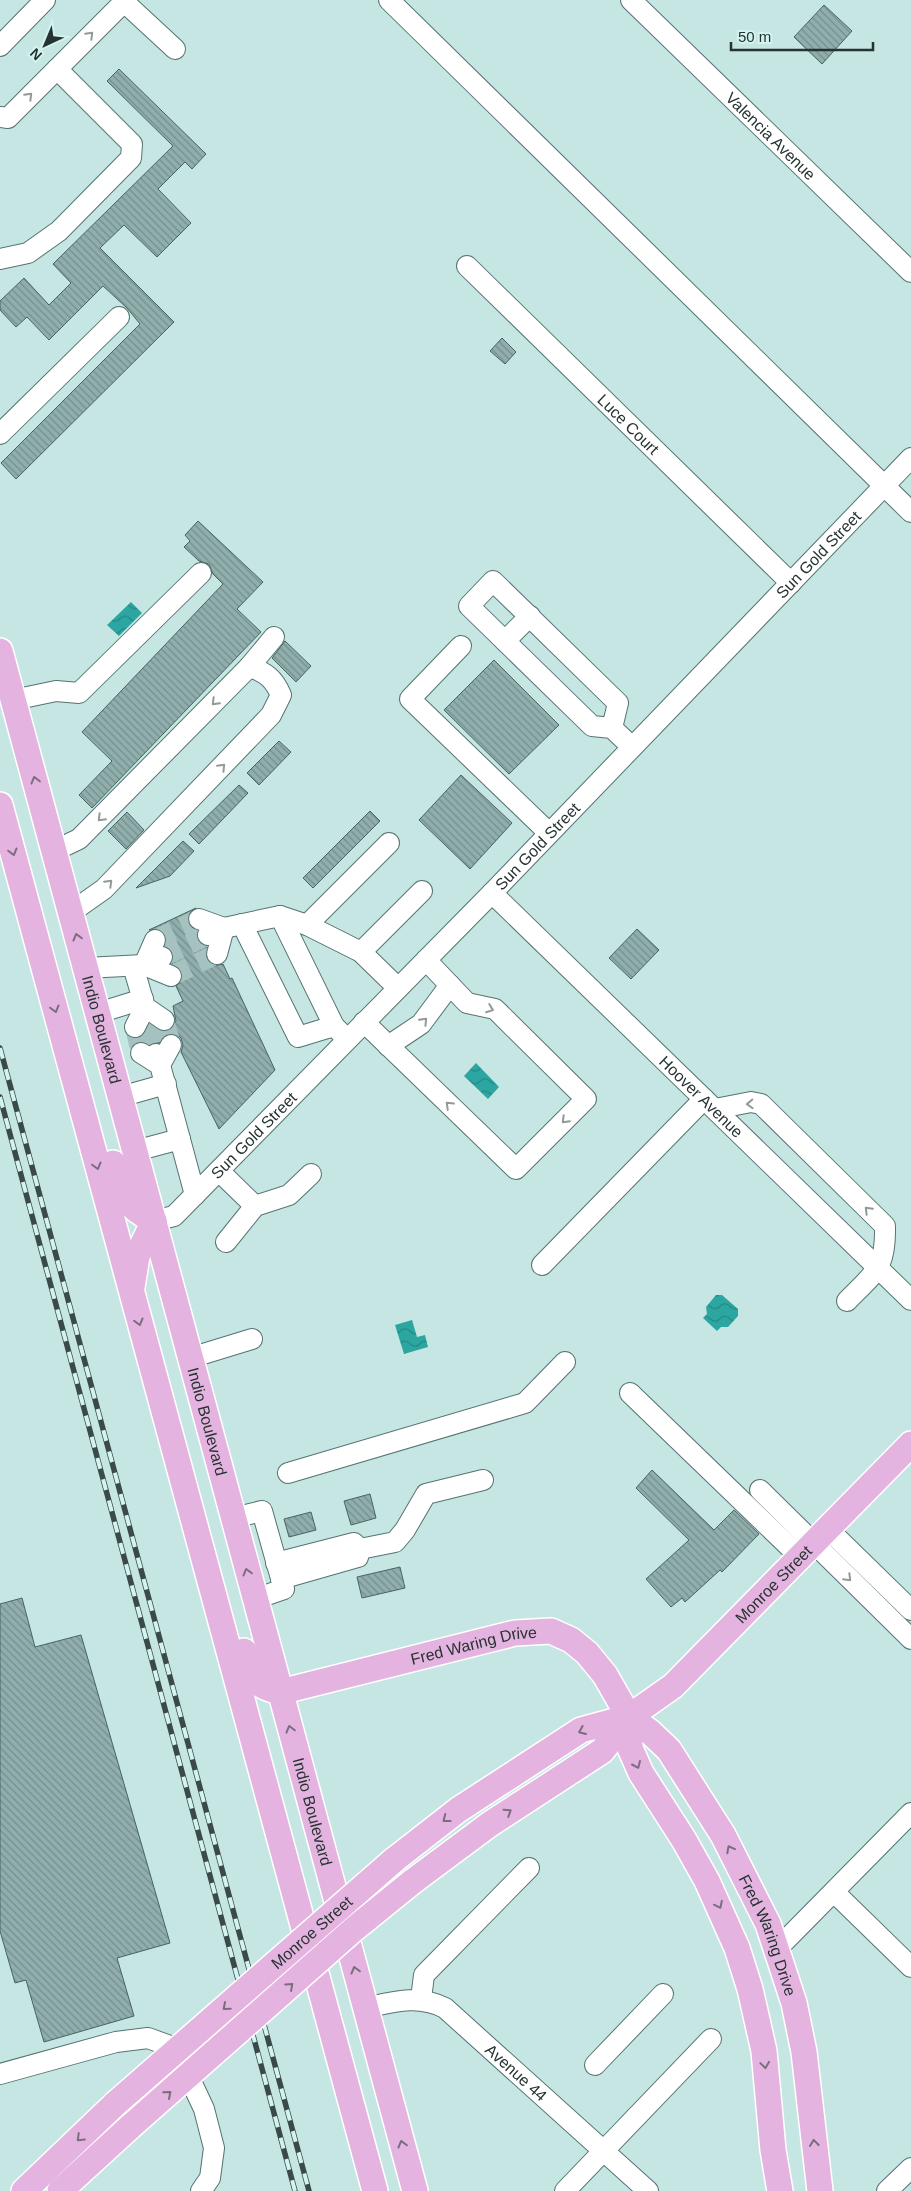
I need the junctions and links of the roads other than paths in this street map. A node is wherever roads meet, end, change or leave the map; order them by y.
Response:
1 (45, 0) edge
2 (389, 0) edge
3 (631, 0) edge
4 (123, 1) edge
5 (0, 46) edge
6 (175, 50) dead end
7 (57, 69) junction
8 (0, 117) edge
9 (0, 259) edge
10 (467, 266) dead end
11 (911, 272) edge
12 (119, 316) dead end
13 (0, 434) edge
14 (911, 458) edge
15 (884, 486) junction
16 (911, 512) edge
17 (201, 573) dead end
18 (791, 583) junction
19 (530, 616) junction
20 (274, 637) dead end
21 (505, 641) junction
22 (461, 646) dead end
23 (0, 652) edge
24 (249, 667) junction
25 (13, 700) junction
26 (612, 728) junction
27 (632, 747) junction
28 (0, 805) edge
29 (549, 834) junction
30 (390, 843) dead end
31 (54, 851) junction
32 (422, 891) dead end
33 (492, 893) junction
34 (70, 913) junction
35 (280, 916) junction
36 (307, 925) junction
37 (218, 926) junction
38 (361, 952) junction
39 (217, 954) dead end
40 (148, 957) junction
41 (426, 960) junction
42 (85, 968) junction
43 (171, 976) dead end
44 (450, 985) junction
45 (398, 988) junction
46 (98, 1013) junction
47 (364, 1022) junction
48 (341, 1032) junction
49 (388, 1046) junction
50 (65, 1048) junction
51 (120, 1097) junction
52 (709, 1104) junction
53 (180, 1139) junction
54 (135, 1151) junction
55 (219, 1171) junction
56 (311, 1174) dead end
57 (195, 1195) junction
58 (255, 1206) junction
59 (154, 1221) junction
60 (226, 1242) dead end
61 (542, 1265) dead end
62 (878, 1268) junction
63 (132, 1293) junction
64 (911, 1300) edge
65 (847, 1301) dead end
66 (252, 1339) dead end
67 (190, 1358) junction
68 (565, 1362) dead end
69 (630, 1392) dead end
70 (911, 1444) edge
71 (288, 1473) dead end
72 (483, 1480) dead end
73 (760, 1490) dead end
74 (190, 1510) junction
75 (233, 1518) junction
76 (814, 1543) junction
77 (278, 1571) junction
78 (255, 1599) junction
79 (911, 1610) edge
80 (911, 1639) edge
81 (280, 1692) junction
82 (629, 1717) junction
83 (257, 1756) junction
84 (911, 1812) edge
85 (529, 1868) dead end
86 (331, 1882) junction
87 (834, 1892) junction
88 (777, 1949) junction
89 (911, 1967) edge
90 (663, 1994) dead end
91 (421, 1999) junction
92 (365, 2008) junction
93 (711, 2039) dead end
94 (595, 2065) dead end
95 (0, 2074) edge
96 (603, 2150) junction
97 (911, 2168) edge
98 (24, 2191) edge
99 (60, 2191) edge
100 (201, 2191) edge
101 (375, 2191) edge
102 (415, 2191) edge
103 (564, 2191) edge
104 (648, 2191) edge
105 (780, 2191) edge
106 (820, 2191) edge
107 (887, 2191) edge

1 - 5 street
2 - 15 street
3 - 11 street, Valencia Avenue
4 - 6 street
7 -> 4 street
8 -> 7 street
7 - 9 street
10 - 18 street, Luce Court
12 - 13 street
14 - 15 street, Sun Gold Street
15 - 16 street
15 - 18 street, Sun Gold Street
17 - 25 street
18 - 27 street, Sun Gold Street
19 - 21 street
19 - 21 street
19 - 26 street
20 - 24 street
21 - 26 street
22 - 29 street
23 - 25 main road, Indio Boulevard
24 -> 31 street
34 -> 24 street
31 -> 25 main road, Indio Boulevard
26 - 27 street
27 - 29 street, Sun Gold Street
28 -> 50 main road
29 - 33 street, Sun Gold Street
30 - 36 street
31 - 34 main road, Indio Boulevard
32 - 38 street
33 - 41 street, Sun Gold Street
33 - 52 street, Hoover Avenue
42 -> 34 main road, Indio Boulevard
35 - 36 street
35 - 37 street
35 - 48 street
36 - 38 street
37 - 39 street
37 - 48 street
38 - 45 street
40 - 42 street
40 - 43 street
40 - 46 street
41 - 44 street
41 - 45 street, Sun Gold Street
42 - 46 main road, Indio Boulevard
49 -> 44 street
44 -> 49 street
45 - 47 street, Sun Gold Street
46 - 51 main road, Indio Boulevard
47 - 48 street, Sun Gold Street
47 - 49 street
48 - 55 street, Sun Gold Street
50 - 59 main road
50 -> 63 main road
51 - 53 street
51 - 54 main road, Indio Boulevard
52 - 61 street
52 - 62 street, Hoover Avenue
62 -> 52 street
53 - 54 street
53 - 57 street
54 - 59 main road, Indio Boulevard
55 - 57 street, Sun Gold Street
55 - 58 street
56 - 58 street
57 - 59 street, Sun Gold Street
58 - 60 street
59 - 63 main road
59 - 67 main road, Indio Boulevard
62 - 64 street, Hoover Avenue
62 - 65 street
63 -> 74 main road
66 - 67 street
67 - 75 main road, Indio Boulevard
68 - 71 street
69 - 76 street
70 - 76 main road, Monroe Street
72 - 77 street
73 - 76 street
74 - 81 main road
74 - 83 main road
75 - 77 street
78 -> 75 main road, Indio Boulevard
76 - 79 street
76 -> 80 street
76 - 82 main road, Monroe Street
77 - 78 street
78 - 81 main road, Indio Boulevard
81 - 82 main road, Fred Waring Drive
81 - 83 main road
86 -> 81 main road, Indio Boulevard
88 -> 82 main road, Fred Waring Drive
82 -> 98 main road, Monroe Street, bridge
99 -> 82 main road, Monroe Street, bridge
82 -> 105 main road, Fred Waring Drive
83 - 86 main road
83 - 101 main road
84 - 87 street
85 - 91 street
92 -> 86 main road, Indio Boulevard
87 - 88 street
87 - 89 street
106 -> 88 main road, Fred Waring Drive
90 - 94 street
91 - 92 street, Avenue 44
91 - 96 street, Avenue 44
102 -> 92 main road, Indio Boulevard
93 - 96 street
95 - 100 street
96 - 103 street
96 - 104 street, Avenue 44
97 - 107 street

